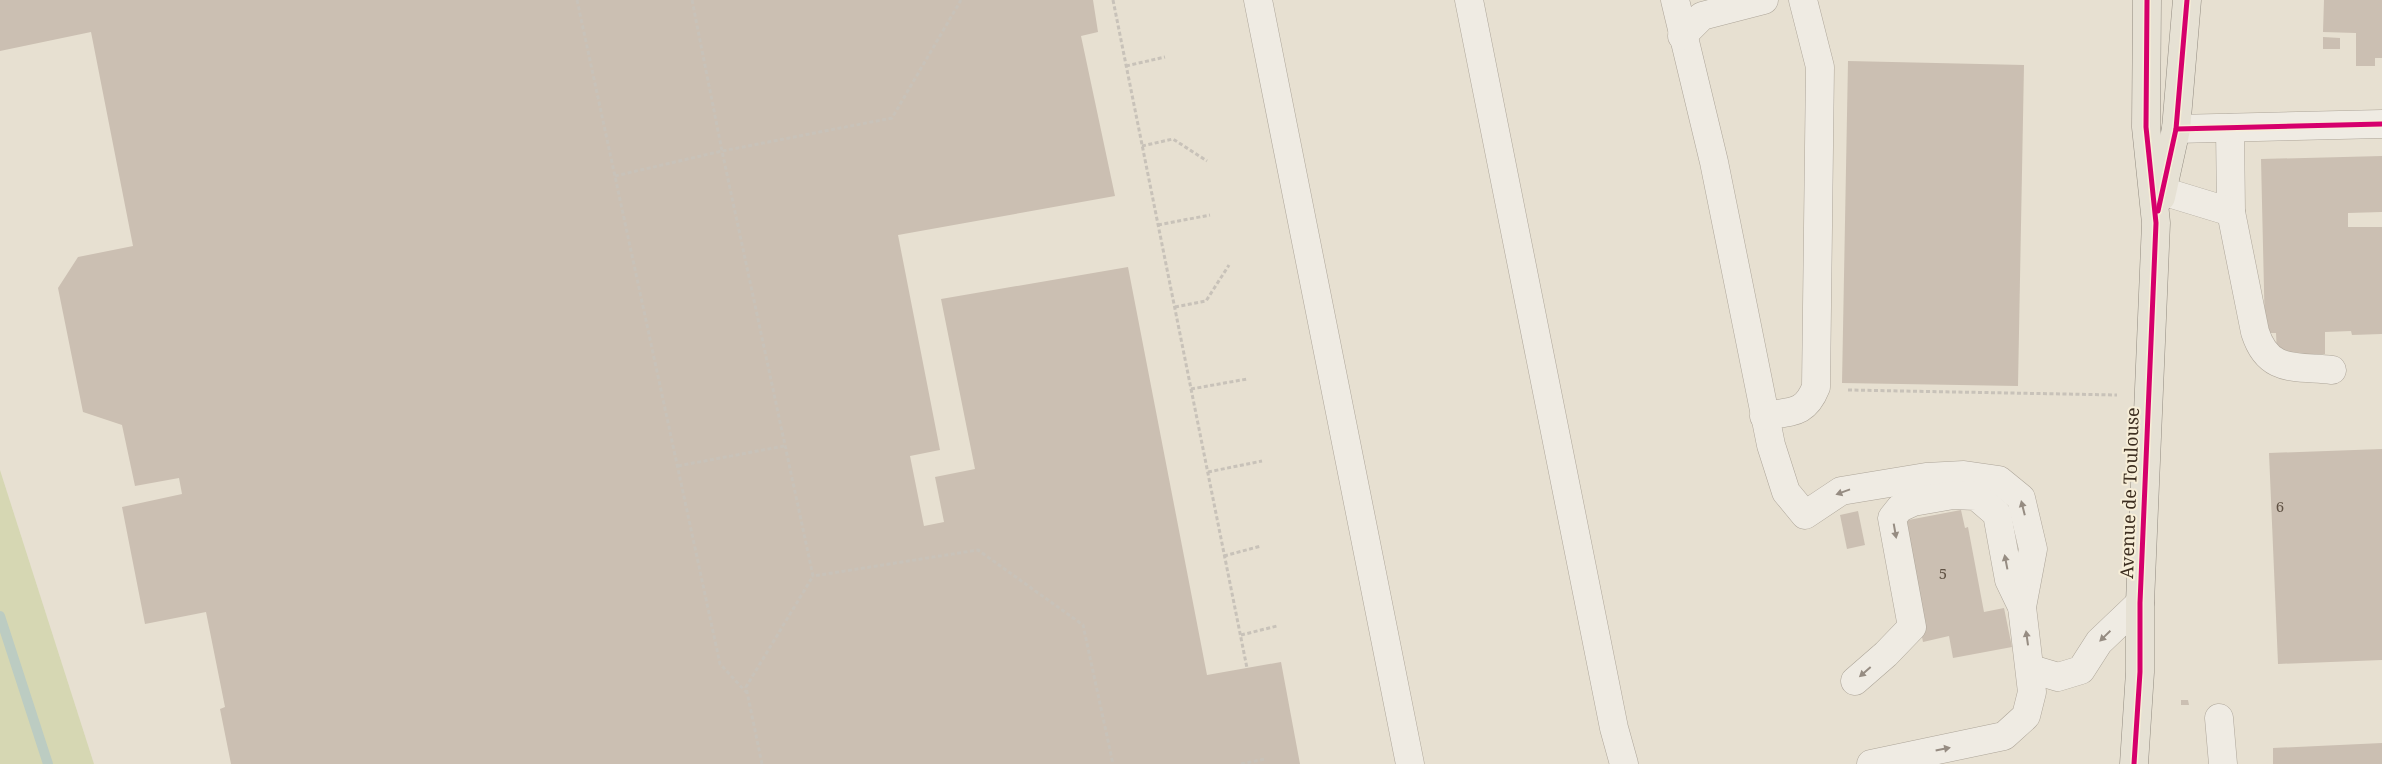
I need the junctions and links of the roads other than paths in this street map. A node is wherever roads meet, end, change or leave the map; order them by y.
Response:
1 (1258, 0) edge
2 (1469, 0) edge
3 (1675, 0) edge
4 (1764, 0) edge
5 (1803, 0) edge
6 (2147, 0) edge
7 (2187, 0) edge
8 (1682, 36) junction
9 (2382, 124) edge
10 (2230, 128) junction
11 (2176, 129) junction
12 (2162, 191) junction
13 (2231, 212) junction
14 (2156, 223) junction
15 (2332, 370) dead end
16 (1764, 416) junction
17 (2140, 602) junction
18 (2022, 607) junction
19 (2031, 669) junction
20 (1855, 681) dead end
21 (2219, 718) dead end
22 (1883, 761) edge
23 (1410, 764) edge
24 (1624, 764) edge
25 (2134, 764) edge
26 (2222, 764) edge

1 - 23 street
2 - 24 street
3 - 8 street
4 - 8 street
5 - 16 street
6 - 14 main road, Avenue de Toulouse
7 - 11 main road, Avenue de Toulouse
8 - 16 street
9 - 10 street
10 - 11 street
10 - 13 street
11 - 12 main road, Avenue de Toulouse
12 - 13 street
12 - 14 main road, Avenue de Toulouse
13 - 15 street
14 - 17 main road, Avenue de Toulouse
18 -> 16 street
17 -> 19 street
17 - 25 main road, Avenue de Toulouse
19 -> 18 street
18 -> 20 street
22 -> 19 street
21 - 26 street

